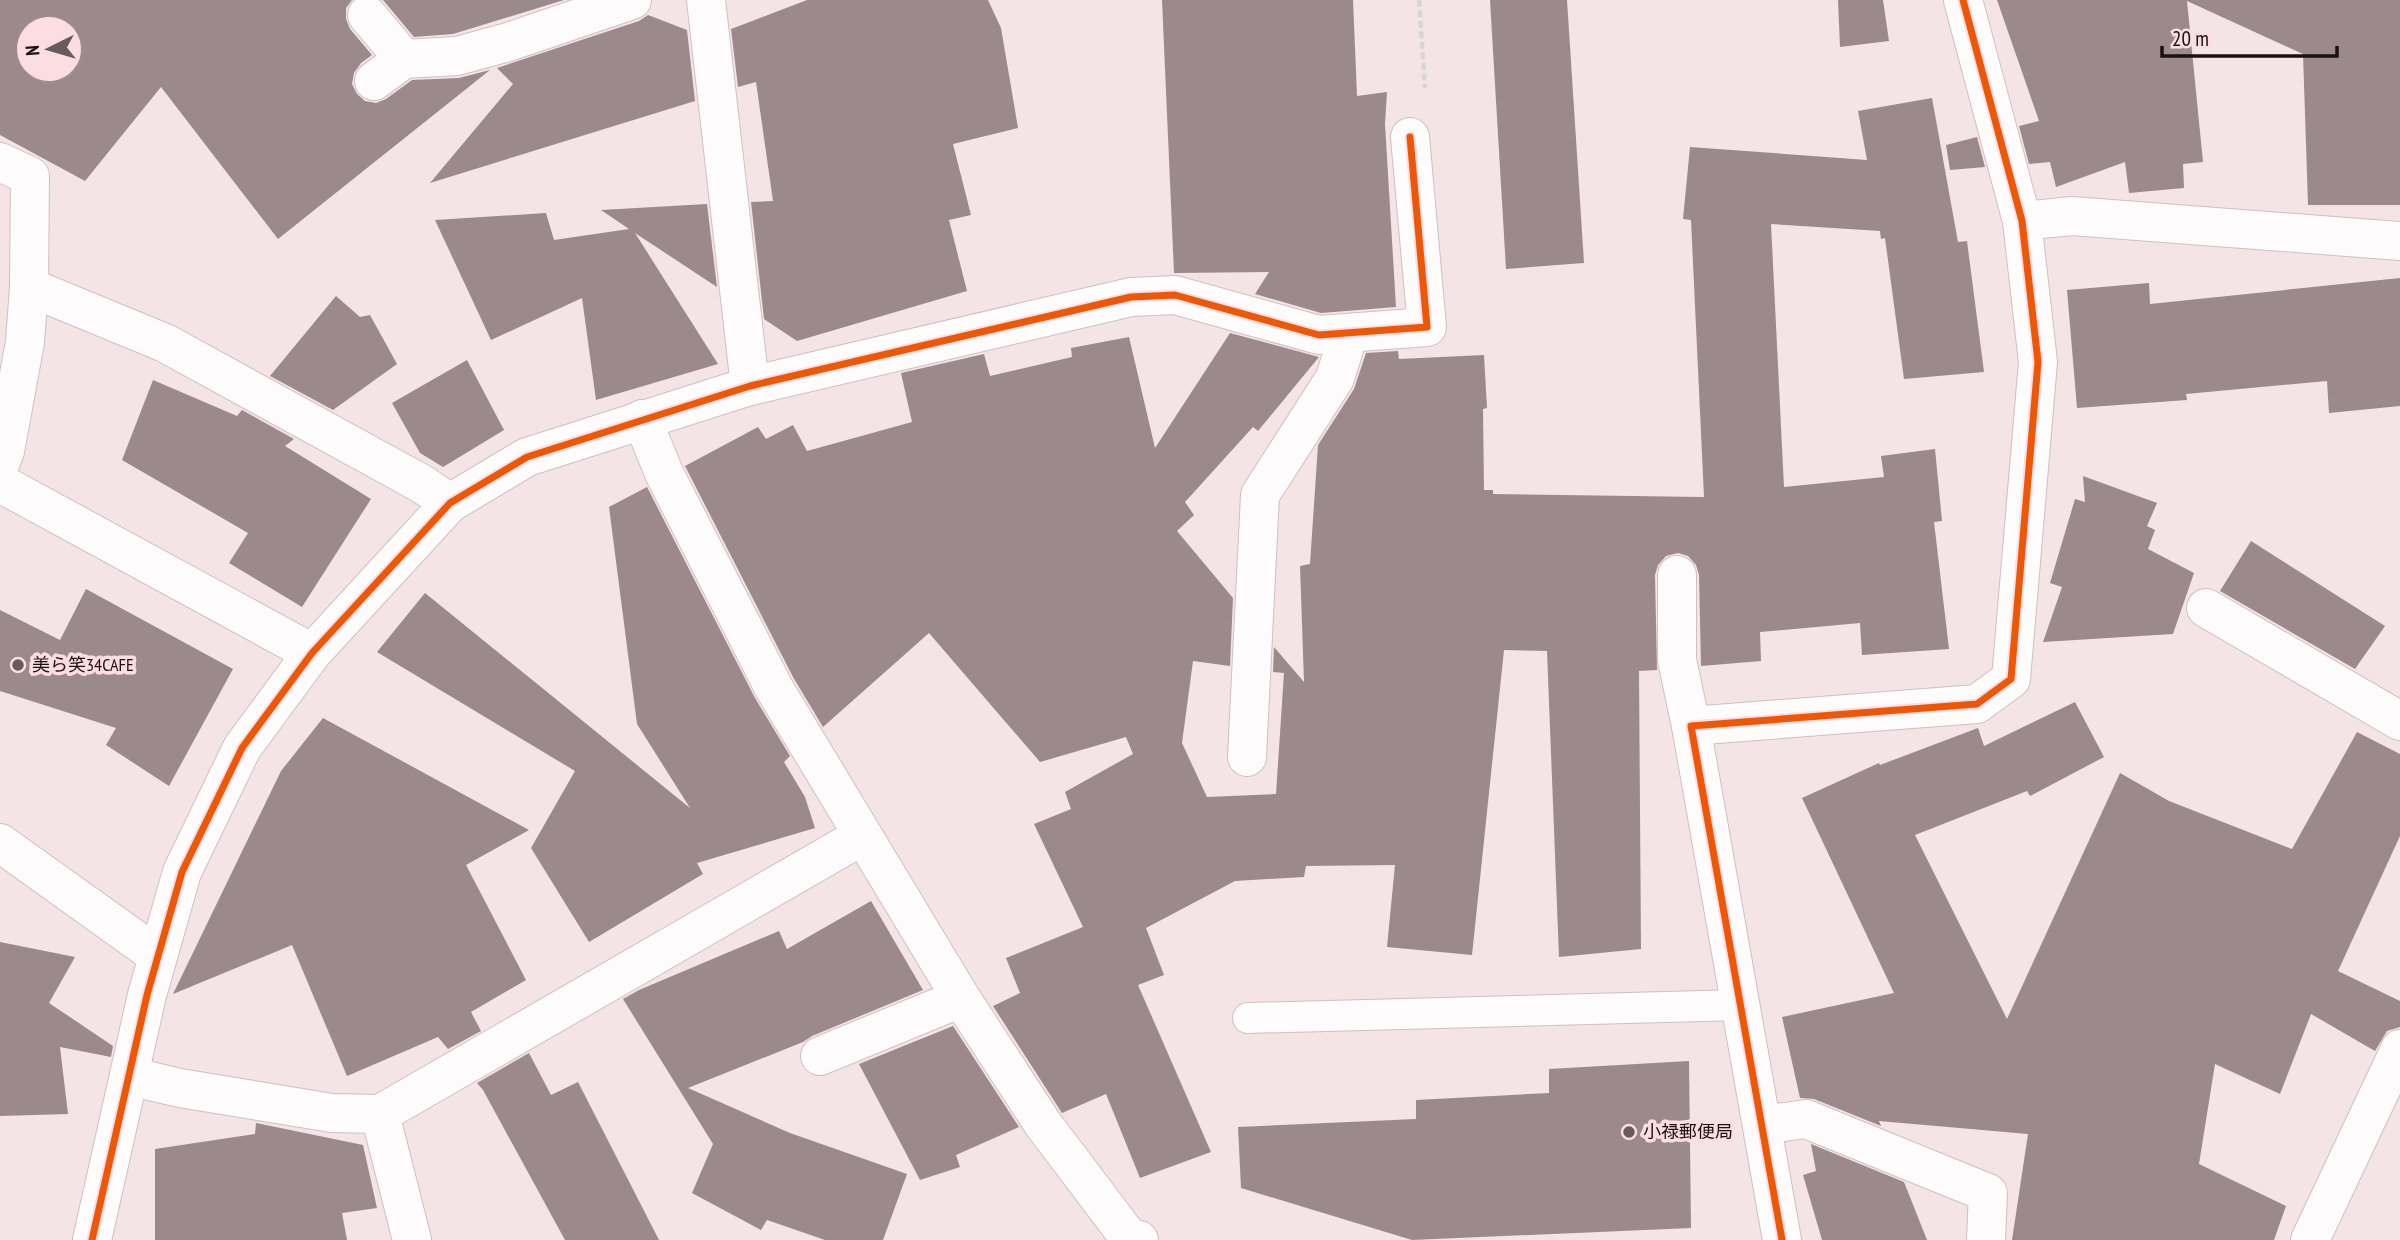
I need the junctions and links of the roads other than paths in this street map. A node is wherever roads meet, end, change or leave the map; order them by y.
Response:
1 (632, 0) edge
2 (706, 0) edge
3 (1963, 0) edge
4 (367, 15) dead end
5 (1410, 137) road end
6 (0, 162) edge
7 (2022, 221) junction
8 (2400, 241) edge
9 (29, 287) junction
10 (1349, 333) junction
11 (750, 386) junction
12 (642, 419) junction
13 (0, 464) edge
14 (0, 483) edge
15 (450, 503) junction
16 (1677, 575) dead end
17 (2206, 608) dead end
18 (313, 653) junction
19 (2400, 721) edge
20 (1691, 726) junction
21 (1247, 757) dead end
22 (862, 836) junction
23 (0, 843) edge
24 (158, 956) junction
25 (961, 998) junction
26 (1741, 1005) junction
27 (1248, 1018) dead end
28 (2400, 1049) edge
29 (820, 1056) dead end
30 (129, 1076) junction
31 (380, 1114) junction
32 (1762, 1125) junction
33 (2317, 1238) edge
34 (92, 1240) edge
35 (412, 1240) edge
36 (1133, 1240) edge
37 (1782, 1240) edge
38 (1986, 1240) edge

1 - 4 street
2 - 11 street
3 - 7 street
5 - 10 street
6 - 9 street
7 - 8 street
7 - 20 street
9 - 13 street
9 - 15 street
10 - 11 street
10 - 21 street
11 - 12 street
12 - 15 street
12 - 22 street
14 - 18 street
15 - 18 street
16 - 20 street
17 - 19 street
18 - 24 street
20 - 26 street
22 - 25 street
22 - 31 street
23 - 24 street
24 - 30 street
25 - 29 street
25 - 36 street
26 - 27 lane
26 - 32 street
28 - 33 street
30 - 31 street
30 - 34 street
31 - 35 street
32 - 37 street
32 - 38 street

